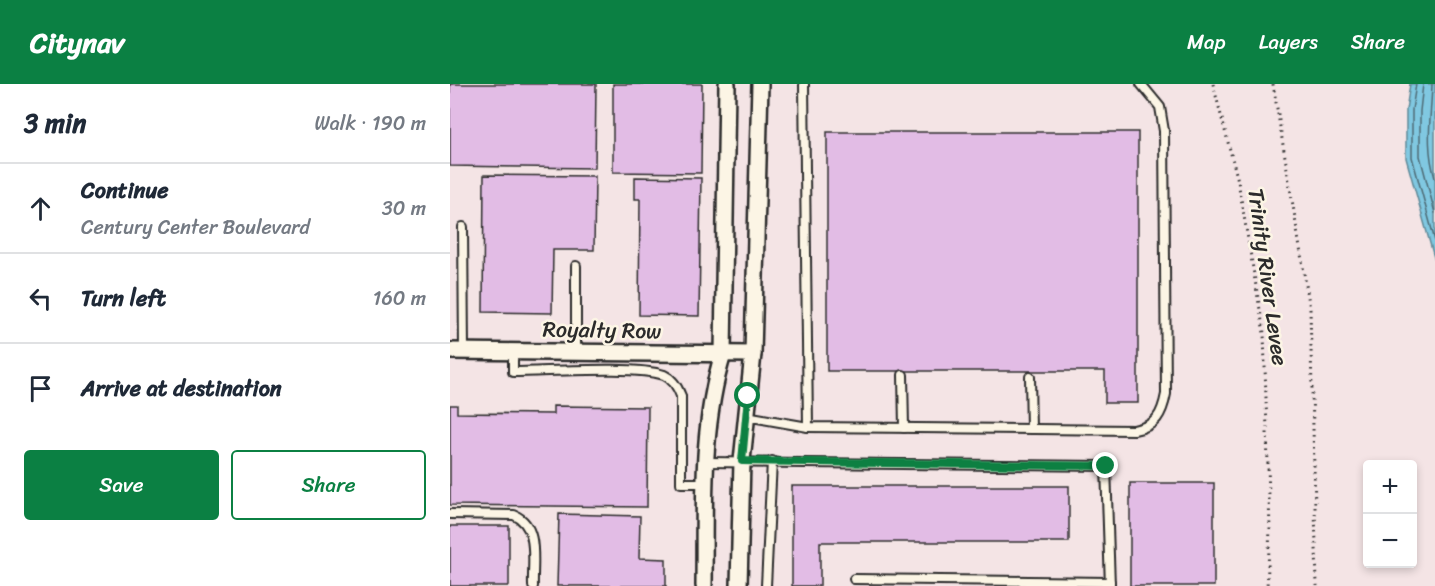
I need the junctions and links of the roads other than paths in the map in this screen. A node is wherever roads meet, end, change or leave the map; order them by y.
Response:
1 (727, 84) edge
2 (760, 84) edge
3 (804, 84) edge
4 (1141, 84) edge
5 (463, 227) dead end
6 (576, 266) dead end
7 (457, 351) edge
8 (513, 351) junction
9 (576, 352) junction
10 (613, 352) junction
11 (723, 354) junction
12 (753, 354) junction
13 (612, 371) junction
14 (903, 375) dead end
15 (1030, 377) dead end
16 (746, 416) junction
17 (808, 427) junction
18 (904, 428) junction
19 (1031, 429) junction
20 (742, 461) junction
21 (772, 461) junction
22 (705, 462) junction
23 (705, 483) junction
24 (450, 514) edge
25 (854, 579) dead end
26 (1110, 584) edge
27 (533, 586) edge
28 (704, 586) edge
29 (739, 586) edge
30 (766, 586) edge

1 - 11 street
2 - 12 street
3 - 17 lane
4 - 19 lane
5 - 7 lane
6 - 9 lane
7 - 8 street, Royalty Row
8 - 9 street, Royalty Row
8 - 13 lane
9 - 10 street, Royalty Row
10 - 11 street, Royalty Row
10 - 13 lane
11 - 12 street, Royalty Row
11 - 22 street
12 - 16 street
13 - 23 lane
14 - 18 lane
15 - 19 lane
16 - 17 lane
16 - 20 street
17 - 18 lane
18 - 19 lane
20 - 21 lane
20 - 22 lane
20 - 29 street
21 - 26 lane
21 - 30 lane
22 - 23 street
23 - 28 street
24 - 27 lane
25 - 26 lane

